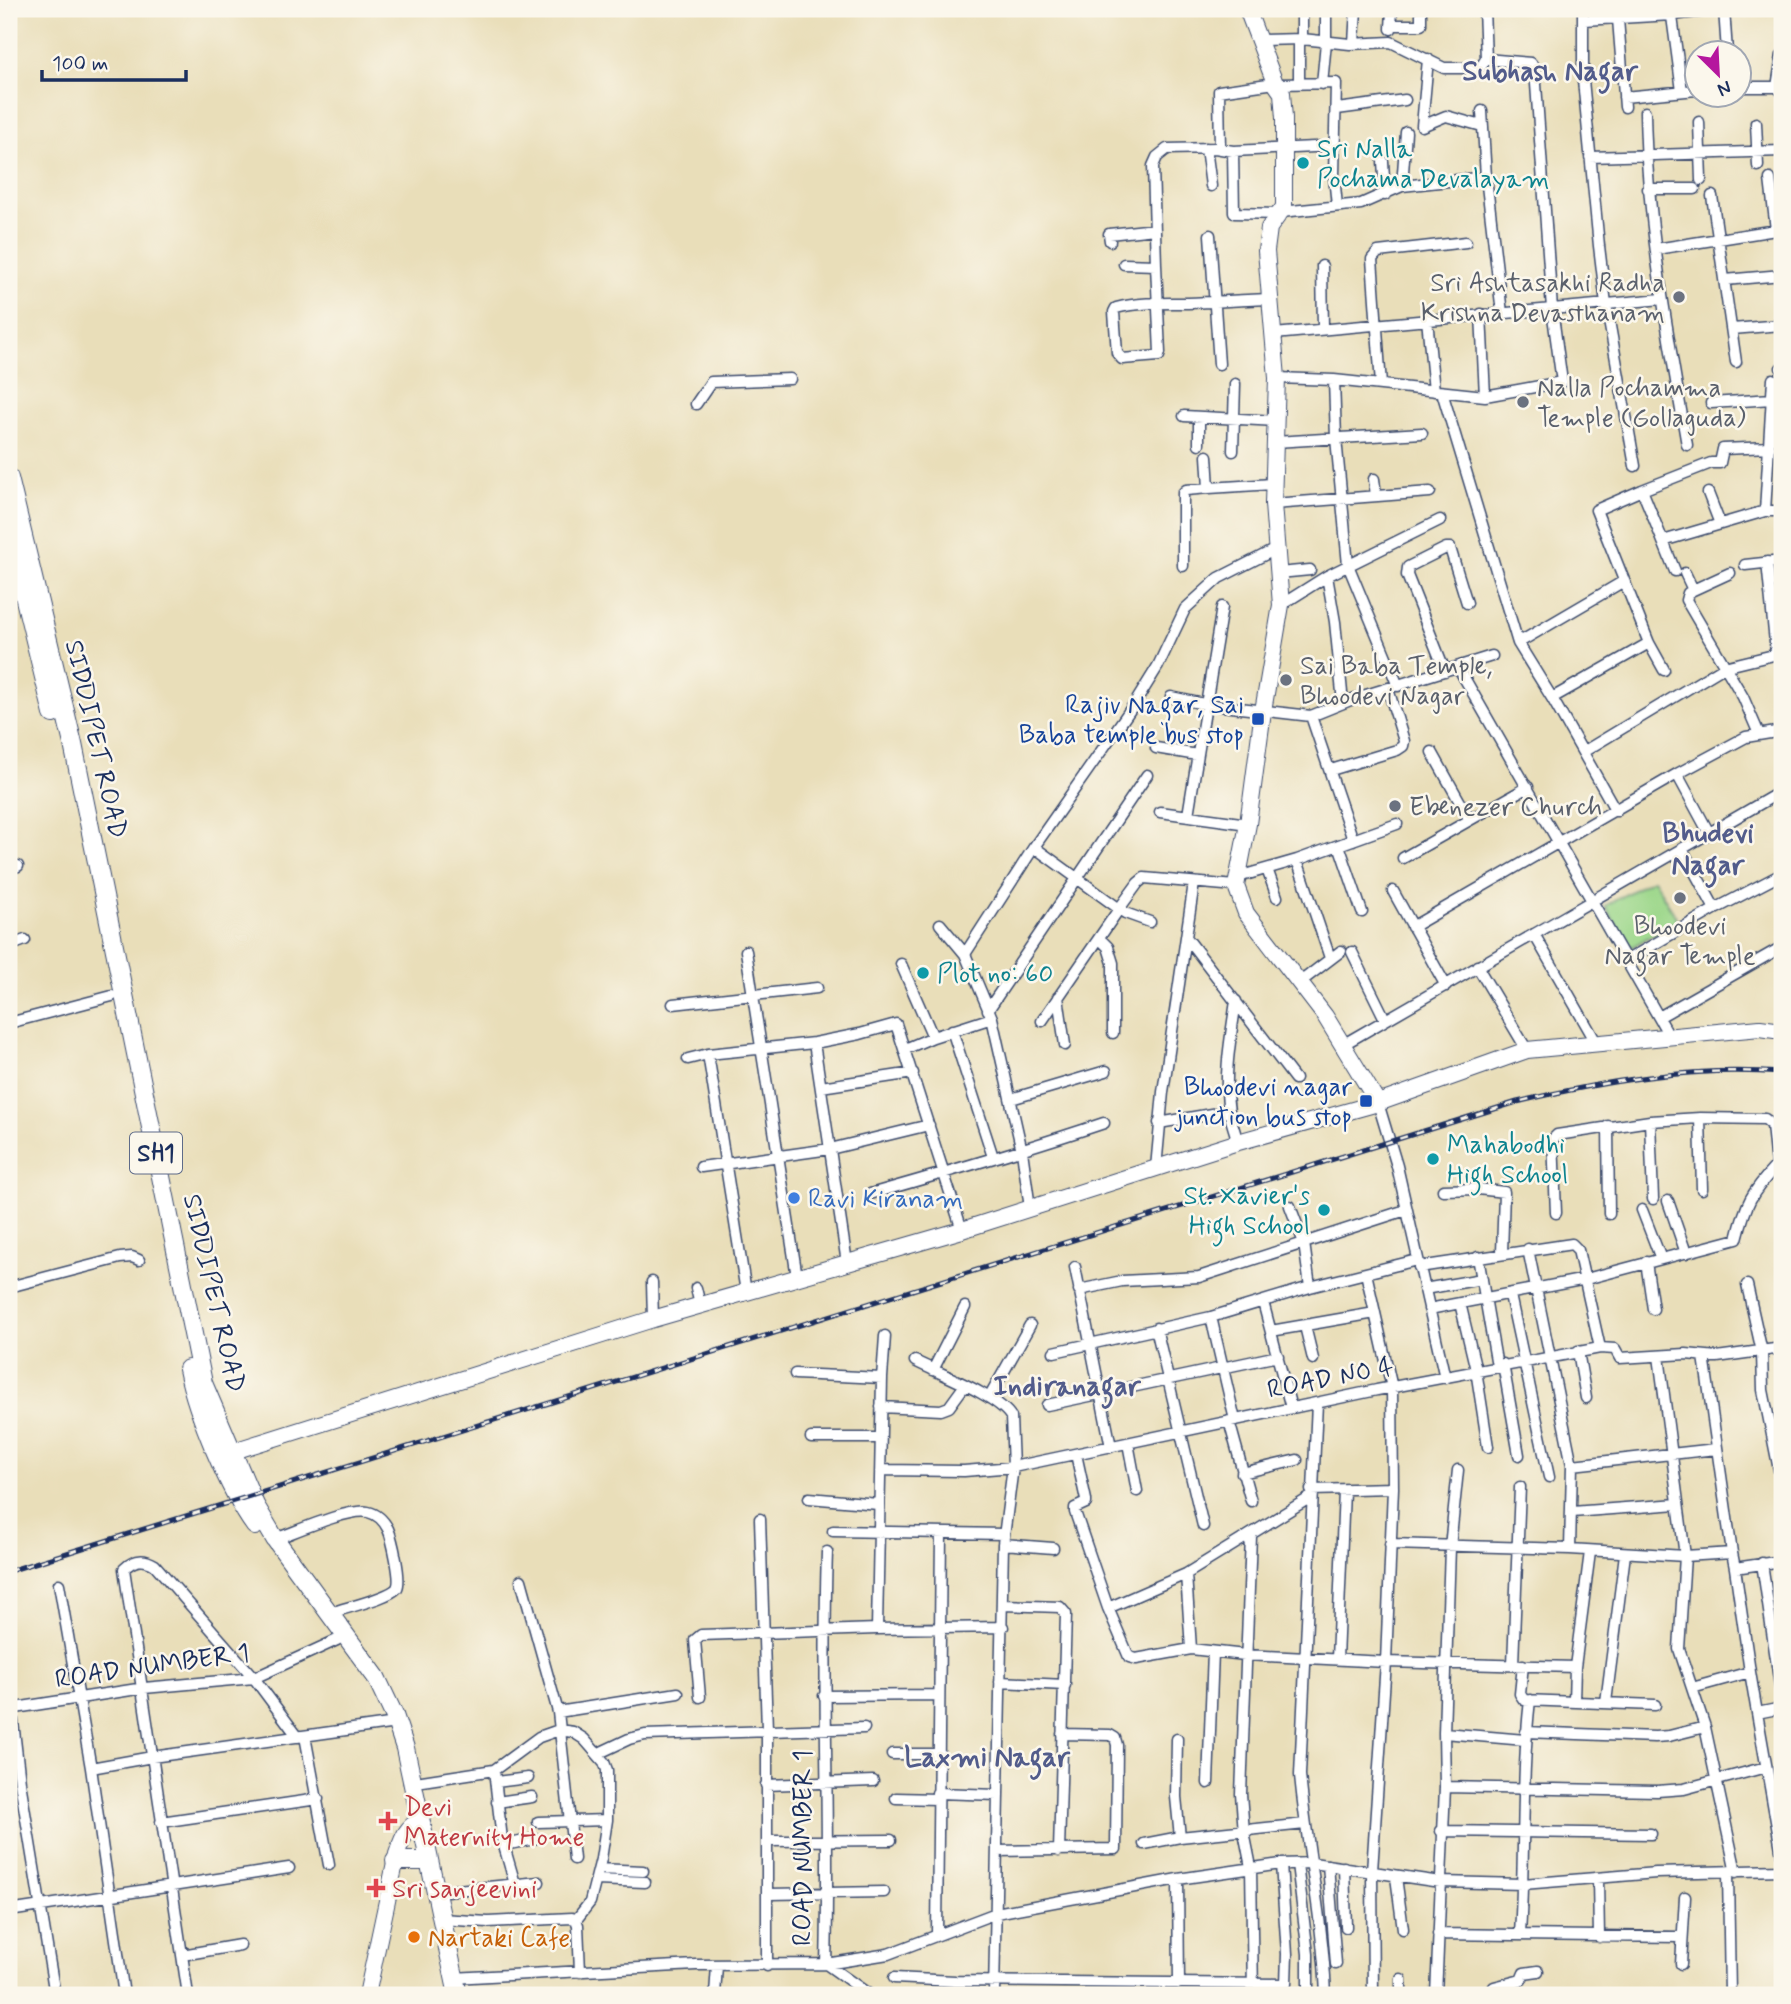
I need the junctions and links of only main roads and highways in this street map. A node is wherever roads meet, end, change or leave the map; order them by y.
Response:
1 (9, 478) edge
2 (9, 534) edge
3 (226, 1453) junction
4 (409, 1783) junction
5 (417, 1822) junction
6 (395, 1861) road end
7 (421, 1861) junction
8 (453, 1989) edge

1 - 3 main road, SIDDIPET ROAD / SH1
2 - 3 main road, SIDDIPET ROAD / SH1
3 - 4 main road, SIDDIPET ROAD / SH1
3 - 4 main road, SIDDIPET ROAD / SH1
4 - 5 main road, SIDDIPET ROAD / SH1
5 - 7 main road, SIDDIPET ROAD / SH1
5 - 8 main road, SIDDIPET ROAD / SH1
6 - 7 main road
7 - 8 main road, SIDDIPET ROAD / SH1

